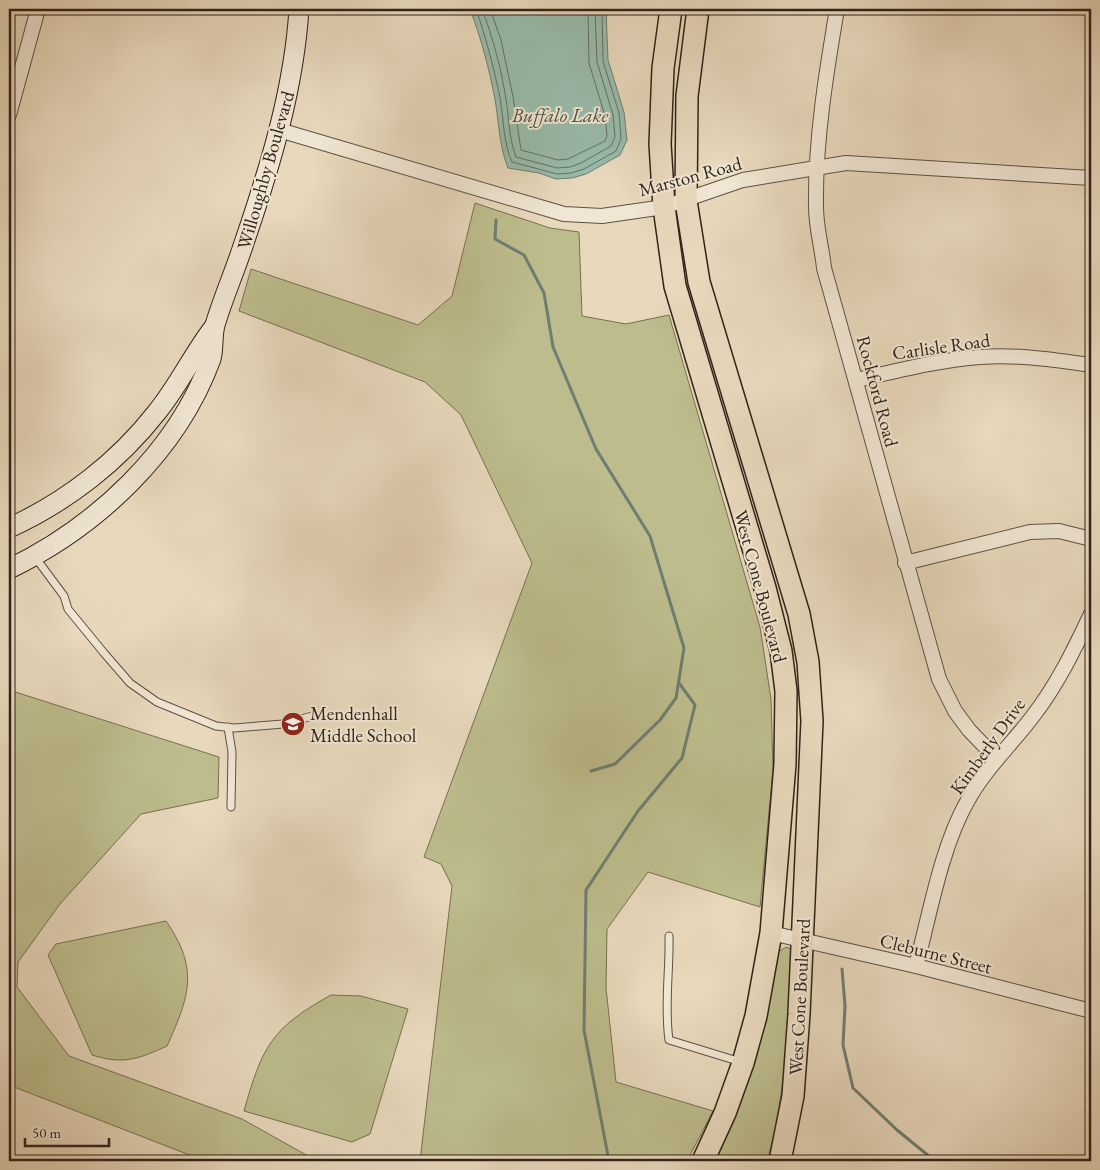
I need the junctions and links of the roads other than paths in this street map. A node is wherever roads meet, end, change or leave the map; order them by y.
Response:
1 (38, 9) edge
2 (299, 9) edge
3 (672, 9) edge
4 (698, 9) edge
5 (837, 9) edge
6 (9, 115) edge
7 (279, 130) junction
8 (817, 166) junction
9 (1091, 178) edge
10 (686, 201) junction
11 (664, 207) junction
12 (214, 327) junction
13 (1091, 365) edge
14 (856, 380) junction
15 (9, 528) edge
16 (1091, 539) edge
17 (35, 557) junction
18 (905, 564) junction
19 (9, 569) edge
20 (1091, 614) edge
21 (316, 715) dead end
22 (228, 728) junction
23 (997, 759) junction
24 (231, 806) dead end
25 (771, 933) junction
26 (669, 936) dead end
27 (804, 941) junction
28 (916, 966) junction
29 (1091, 1011) edge
30 (743, 1063) junction
31 (703, 1161) edge
32 (780, 1161) edge

1 - 6 street
2 - 7 street, Willoughby Boulevard
3 - 11 main road, West Cone Boulevard
4 - 10 main road, West Cone Boulevard
5 - 8 street, Rockford Road
7 - 11 street, Marston Road
7 - 12 street, Willoughby Boulevard
8 - 9 street, Marston Road
8 - 10 street, Marston Road
8 - 14 street, Rockford Road
10 - 11 street, Marston Road
10 - 27 main road, West Cone Boulevard
11 - 25 main road, West Cone Boulevard
12 - 15 street, Willoughby Boulevard
12 - 17 street, Willoughby Boulevard
13 - 14 street, Carlisle Road
14 - 18 street, Rockford Road
16 - 18 street
17 - 19 street, Willoughby Boulevard
17 - 22 lane
18 - 23 street, Rockford Road
20 - 23 street, Kimberly Drive
21 - 22 lane
22 - 24 lane
23 - 28 street, Kimberly Drive
25 - 27 street, Cleburne Street
25 - 30 main road, West Cone Boulevard
26 - 30 lane
27 - 28 street, Cleburne Street
27 - 32 main road, West Cone Boulevard
28 - 29 street, Cleburne Street
30 - 31 main road, West Cone Boulevard

